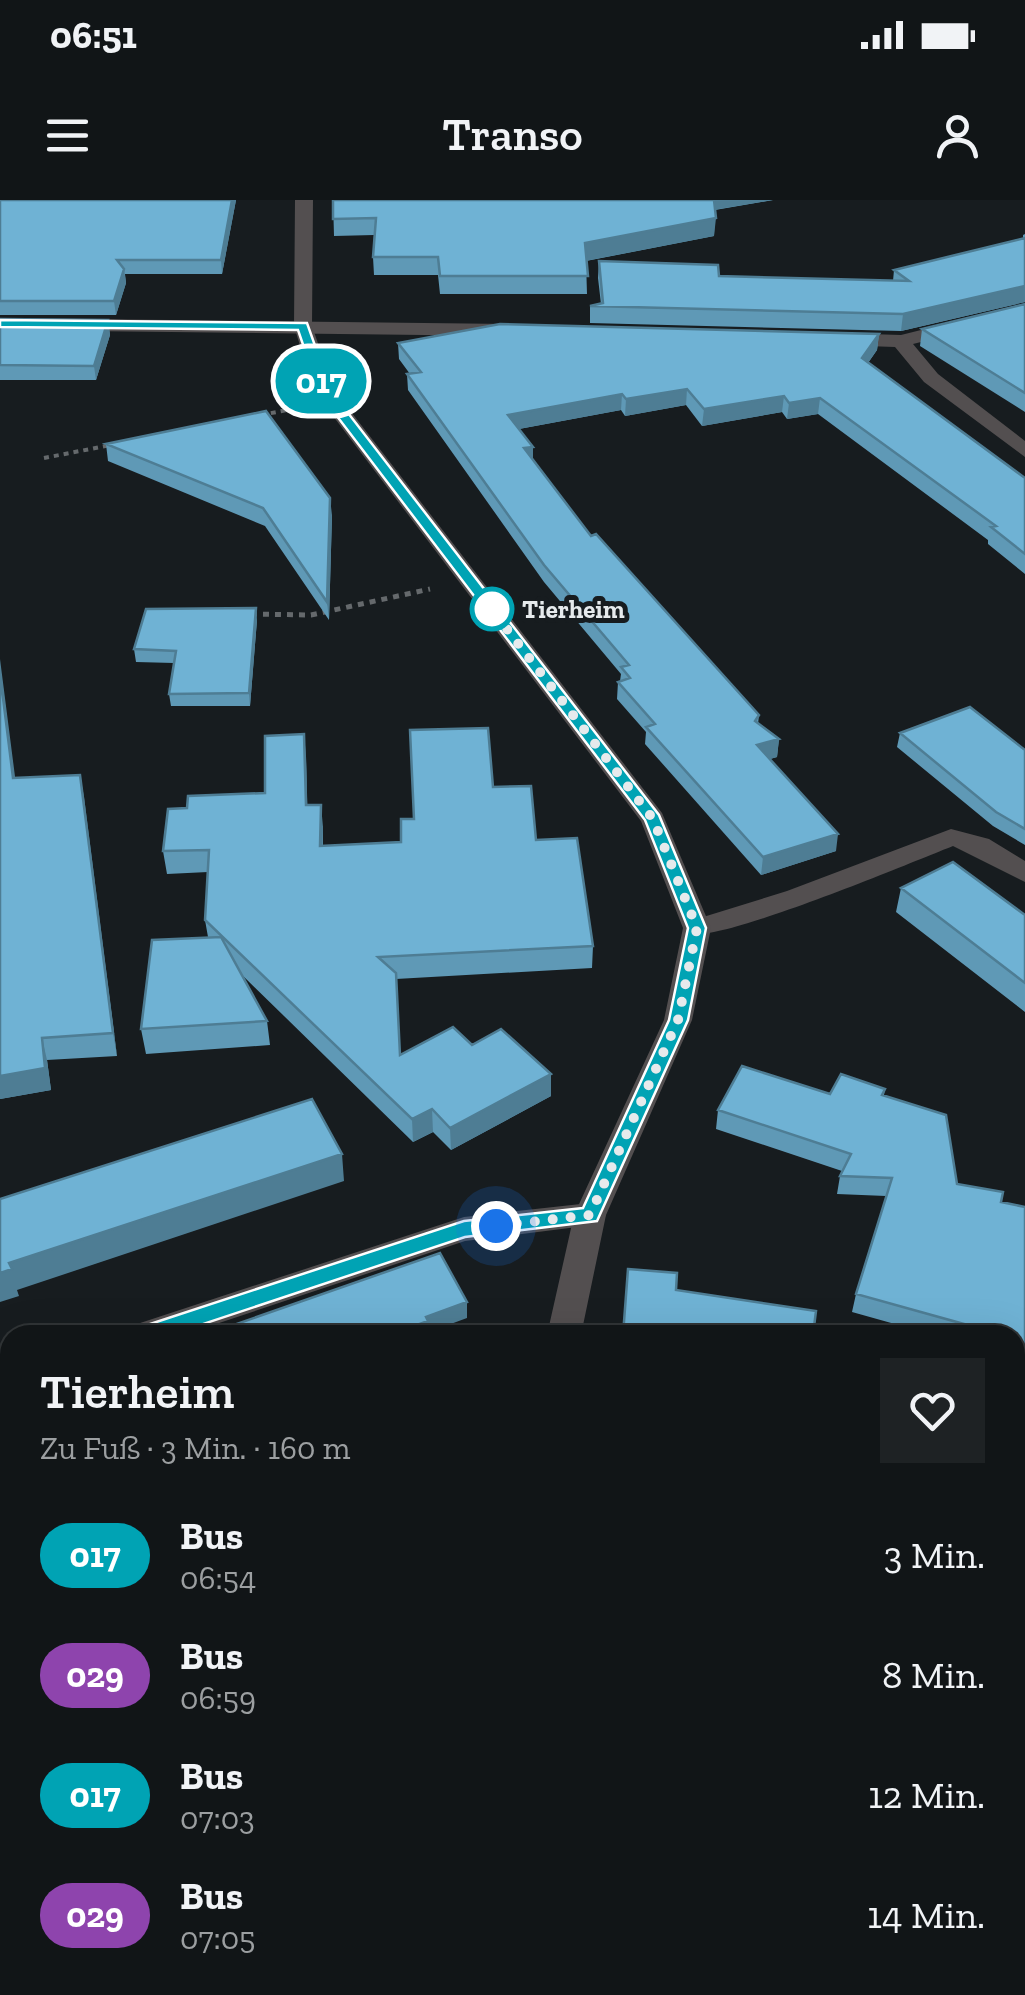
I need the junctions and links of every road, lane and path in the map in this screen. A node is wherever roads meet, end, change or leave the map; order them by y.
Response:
1 (304, 200) edge
2 (1025, 310) edge
3 (0, 324) edge
4 (303, 326) junction
5 (526, 330) edge
6 (822, 339) edge
7 (901, 342) junction
8 (331, 401) junction
9 (254, 416) edge
10 (120, 443) edge
11 (1025, 451) edge
12 (44, 458) dead end
13 (470, 580) junction
14 (233, 614) edge
15 (1025, 873) edge
16 (697, 928) junction
17 (590, 1215) junction
18 (173, 1325) edge
19 (566, 1325) edge

1 - 4 street
2 - 7 street
3 - 4 street
4 - 5 street
4 - 8 street
6 - 7 street
7 - 11 street
8 - 9 path
8 - 13 street
10 - 12 path
13 - 14 path
13 - 16 street
15 - 16 street
16 - 17 street
17 - 18 street
17 - 19 street

